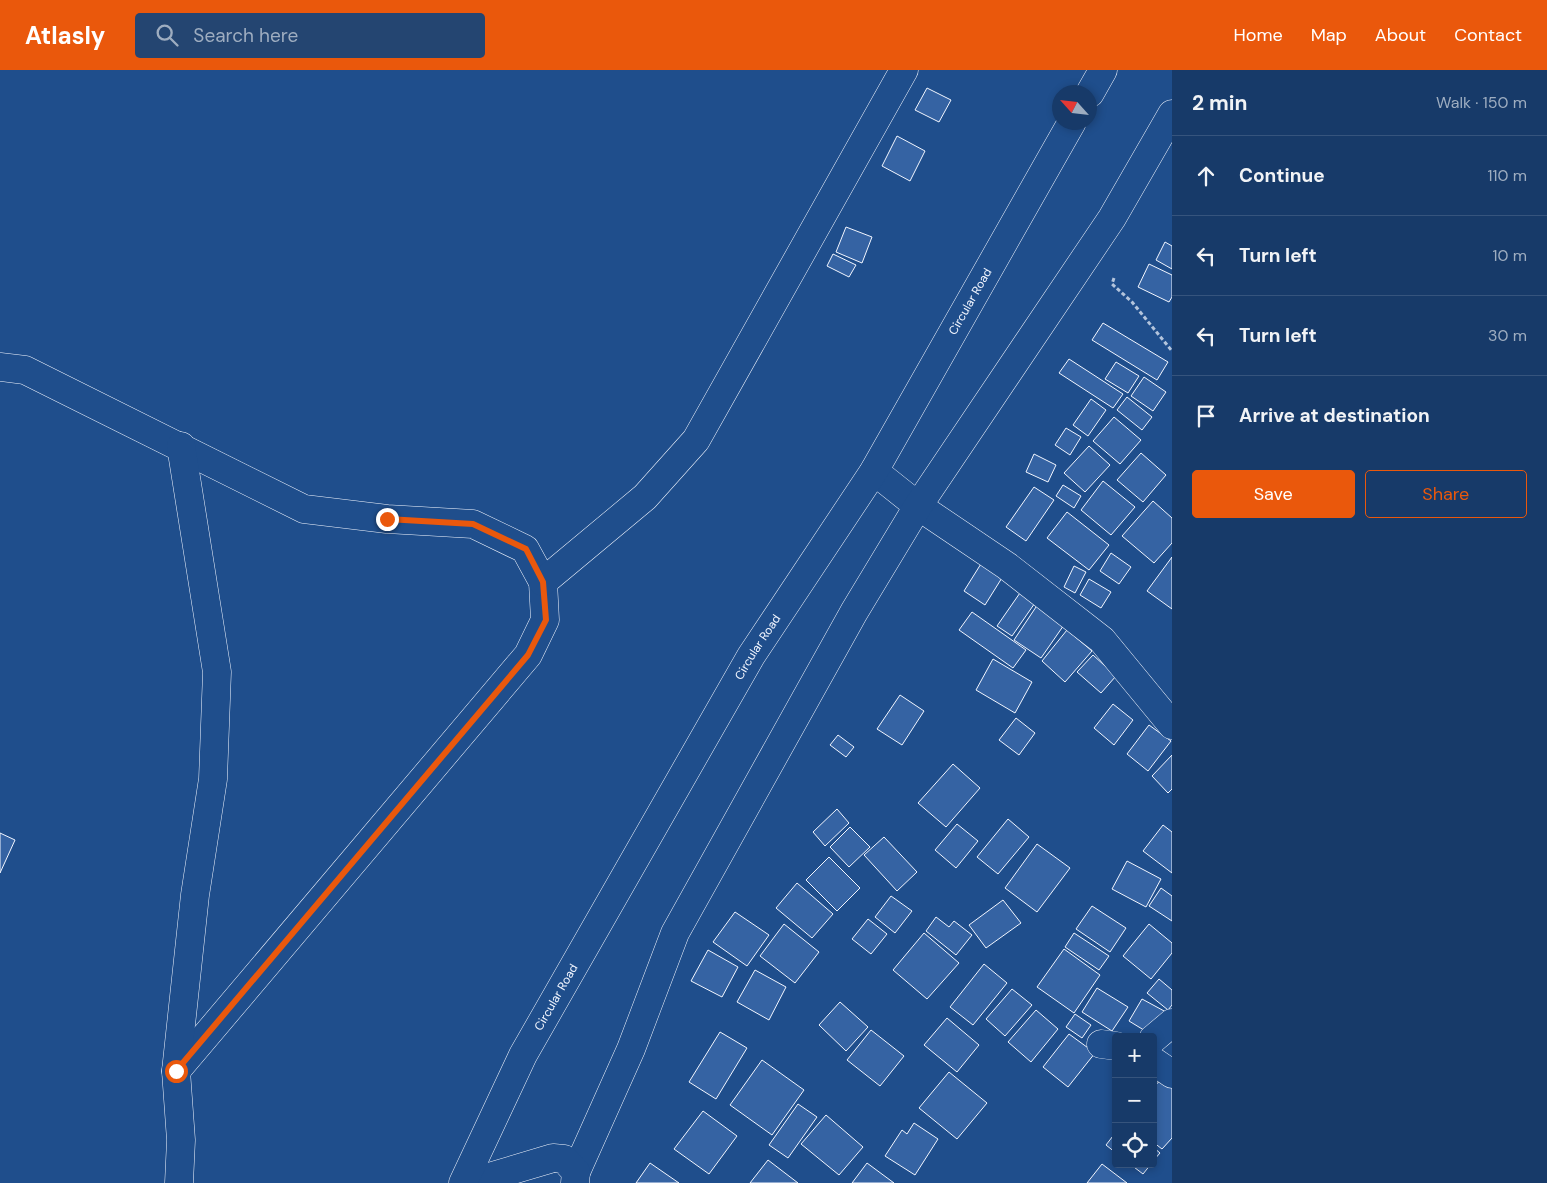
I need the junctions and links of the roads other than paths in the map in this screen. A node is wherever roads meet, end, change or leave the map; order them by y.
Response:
1 (904, 70) edge
2 (1103, 70) edge
3 (1095, 85) edge
4 (1172, 114) edge
5 (1067, 130) edge
6 (0, 367) edge
7 (181, 446) junction
8 (874, 471) junction
9 (918, 506) junction
10 (543, 582) junction
11 (1172, 725) edge
12 (1172, 1023) edge
13 (1157, 1036) edge
14 (1157, 1064) edge
15 (176, 1071) junction
16 (1172, 1074) edge
17 (576, 1178) edge
18 (179, 1183) edge
19 (463, 1183) edge
20 (469, 1183) edge

1 - 10 street
2 - 3 street
4 - 9 street
5 - 8 street, Circular Road
6 - 7 street
7 - 10 street
7 - 15 street
8 - 9 street
8 - 19 street, Circular Road
9 - 11 street
9 - 17 street
10 - 15 street
12 - 13 street
14 - 16 street
15 - 18 street
17 - 20 street

